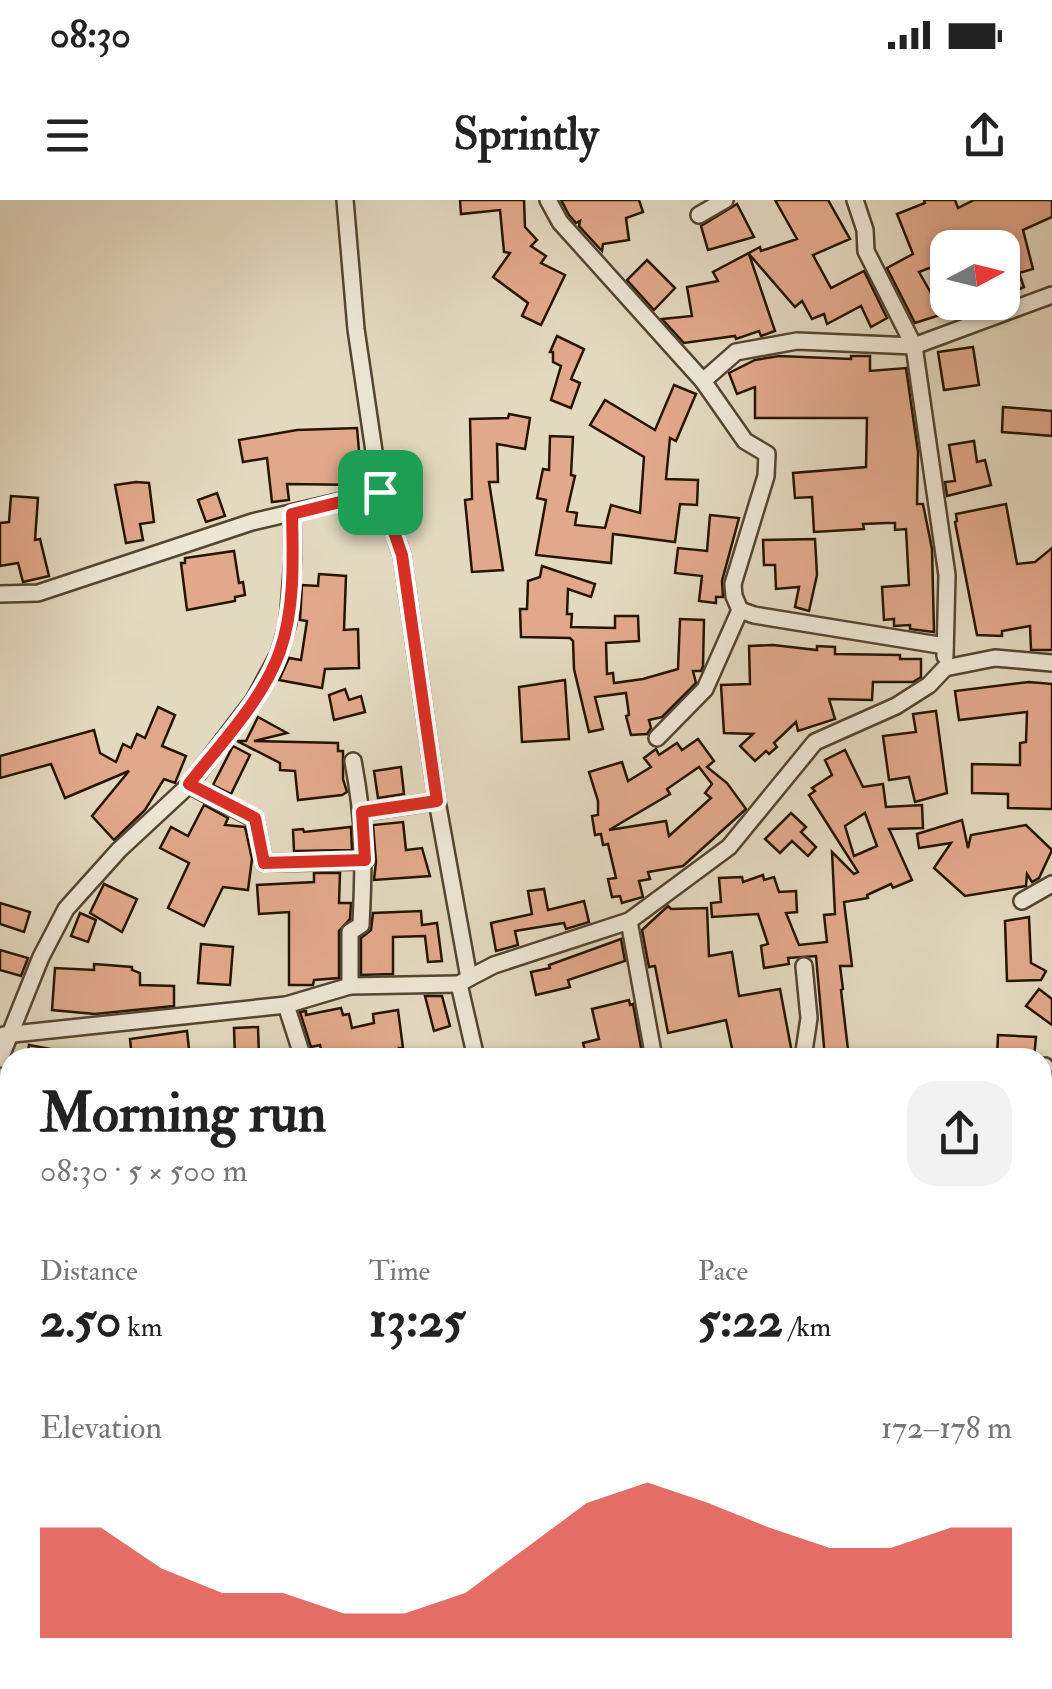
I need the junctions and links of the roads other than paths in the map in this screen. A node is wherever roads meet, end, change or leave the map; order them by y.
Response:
1 (345, 200) edge
2 (548, 200) edge
3 (725, 200) edge
4 (855, 200) edge
5 (699, 215) dead end
6 (1052, 296) edge
7 (914, 346) junction
8 (703, 381) junction
9 (380, 492) junction
10 (292, 514) junction
11 (0, 594) edge
12 (740, 610) junction
13 (945, 646) junction
14 (1052, 662) edge
15 (944, 668) junction
16 (656, 738) dead end
17 (353, 761) dead end
18 (189, 784) junction
19 (437, 801) junction
20 (362, 812) junction
21 (365, 860) junction
22 (1052, 884) edge
23 (1022, 901) dead end
24 (629, 921) junction
25 (804, 966) dead end
26 (464, 981) junction
27 (350, 986) junction
28 (286, 1005) junction
29 (6, 1035) edge
30 (300, 1048) edge
31 (474, 1048) edge
32 (652, 1048) edge
33 (804, 1048) edge

1 - 9 street
2 - 8 street
3 - 5 street
4 - 7 street
6 - 7 street
7 - 8 street
7 - 13 street
8 - 12 street
9 - 10 street
9 - 19 street
10 - 11 street
10 - 18 street
12 - 13 street
12 - 16 street
13 - 15 street
14 - 15 street
15 - 24 street
17 - 20 street
18 - 21 street
18 - 29 street
19 - 20 street
19 - 26 street
20 - 21 street
21 - 27 street
22 - 23 street
24 - 26 street
24 - 32 street
25 - 33 street
26 - 27 street
26 - 31 street
27 - 28 street
28 - 29 street
28 - 30 street

